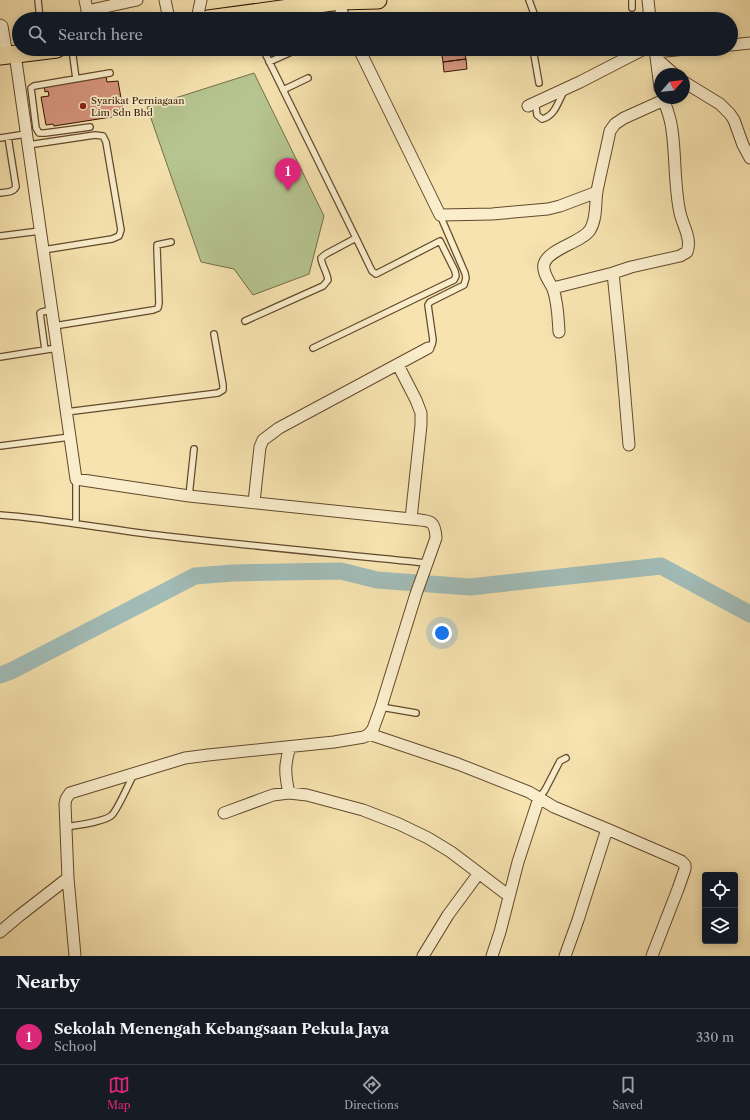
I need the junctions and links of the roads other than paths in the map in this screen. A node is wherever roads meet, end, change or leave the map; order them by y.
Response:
1 (38, 0) edge
2 (137, 0) edge
3 (165, 0) edge
4 (201, 0) edge
5 (377, 0) edge
6 (528, 0) edge
7 (632, 0) edge
8 (648, 0) edge
9 (632, 8) dead end
10 (87, 10) edge
11 (39, 12) edge
12 (168, 12) edge
13 (198, 12) edge
14 (262, 12) edge
15 (350, 12) edge
16 (533, 12) edge
17 (649, 12) edge
18 (0, 25) edge
19 (750, 43) edge
20 (738, 44) edge
21 (7, 55) edge
22 (73, 56) edge
23 (266, 56) edge
24 (282, 56) edge
25 (362, 56) edge
26 (534, 56) edge
27 (630, 56) edge
28 (655, 56) edge
29 (658, 56) edge
30 (269, 62) junction
31 (657, 68) edge
32 (669, 68) edge
33 (110, 73) dead end
34 (308, 78) dead end
35 (76, 79) junction
36 (539, 83) dead end
37 (690, 86) edge
38 (565, 89) junction
39 (283, 90) junction
40 (539, 101) junction
41 (654, 104) edge
42 (665, 104) edge
43 (528, 106) dead end
44 (90, 127) dead end
45 (8, 137) junction
46 (0, 138) edge
47 (27, 140) junction
48 (750, 158) edge
49 (597, 192) junction
50 (0, 193) edge
51 (440, 215) junction
52 (40, 231) junction
53 (0, 236) edge
54 (356, 238) junction
55 (171, 242) dead end
56 (43, 250) junction
57 (613, 273) junction
58 (552, 288) junction
59 (51, 310) junction
60 (245, 321) dead end
61 (54, 326) junction
62 (559, 332) dead end
63 (214, 334) dead end
64 (57, 348) junction
65 (313, 348) dead end
66 (428, 348) joint
67 (45, 350) junction
68 (0, 357) edge
69 (398, 365) junction
70 (66, 412) junction
71 (70, 437) junction
72 (629, 445) dead end
73 (0, 446) edge
74 (194, 449) dead end
75 (76, 479) junction
76 (189, 496) junction
77 (254, 502) junction
78 (0, 515) edge
79 (411, 519) junction
80 (76, 524) junction
81 (426, 563) junction
82 (381, 707) junction
83 (416, 713) dead end
84 (369, 734) junction
85 (290, 747) junction
86 (566, 758) dead end
87 (134, 774) junction
88 (289, 793) junction
89 (539, 798) junction
90 (224, 813) dead end
91 (66, 827) junction
92 (607, 829) junction
93 (479, 873) junction
94 (68, 878) junction
95 (509, 896) junction
96 (0, 932) edge
97 (75, 956) edge
98 (423, 956) edge
99 (492, 956) edge
100 (565, 956) edge
101 (652, 956) edge

1 - 11 lane
2 - 10 street
3 - 12 street
4 - 13 street
5 - 14 main road
5 - 15 main road
6 - 16 lane
7 - 9 lane
8 - 17 street
18 - 21 street
19 - 20 street
21 - 47 street
22 - 35 lane
23 - 30 lane
24 - 30 lane
25 - 51 street
26 - 36 lane
27 - 38 street
28 - 31 street
29 - 32 street
30 - 39 lane
33 - 35 lane
34 - 39 lane
35 - 44 lane
37 - 48 street
38 - 40 street
38 - 40 lane
39 - 54 lane
40 - 43 street
41 - 49 street
42 - 57 street
45 - 46 lane
45 - 47 lane
45 - 50 lane
47 - 52 street
47 - 56 lane
49 - 51 street
49 - 58 street
51 - 66 lane
52 - 53 lane
52 - 56 street
54 - 60 lane
54 - 65 lane
55 - 61 lane
56 - 59 street
57 - 58 street
57 - 72 street
58 - 62 street
59 - 61 street
59 - 67 lane
61 - 64 street
63 - 70 lane
64 - 67 lane
64 - 70 street
66 - 69 street
67 - 68 lane
69 - 77 street
69 - 79 street
70 - 71 street
71 - 73 lane
71 - 75 street
74 - 76 lane
75 - 76 street
75 - 80 lane
76 - 77 street
77 - 79 street
78 - 80 lane
79 - 81 street
80 - 81 lane
81 - 82 street
82 - 83 lane
82 - 84 street
84 - 85 street
84 - 89 street
85 - 87 street
85 - 88 street
86 - 89 lane
87 - 91 lane
87 - 91 street
88 - 90 street
88 - 93 street
89 - 92 street
89 - 95 street
91 - 94 street
92 - 100 street
92 - 101 street
93 - 95 street
93 - 98 street
94 - 96 street
94 - 97 street
95 - 99 street

